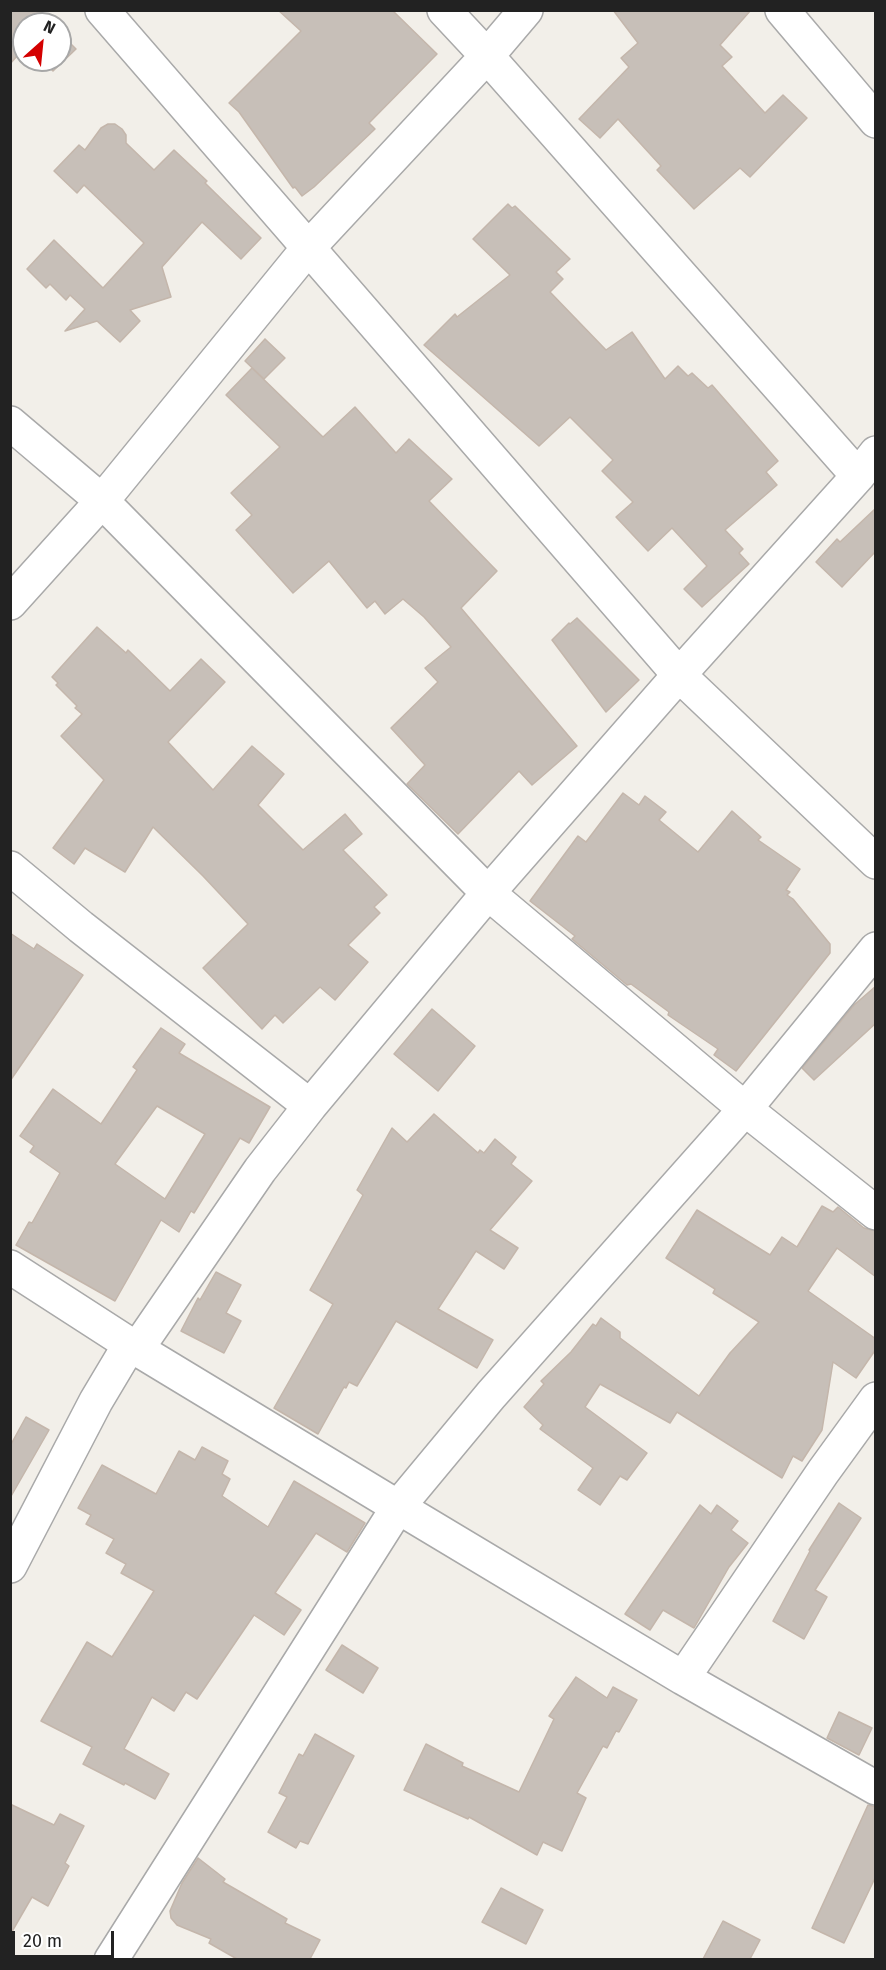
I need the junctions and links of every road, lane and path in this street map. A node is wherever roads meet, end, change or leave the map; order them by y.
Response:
1 (102, 10) edge
2 (444, 10) edge
3 (526, 10) edge
4 (782, 10) edge
5 (487, 56) junction
6 (876, 120) edge
7 (309, 247) junction
8 (10, 423) edge
9 (867, 464) edge
10 (102, 501) junction
11 (10, 603) edge
12 (679, 675) junction
13 (876, 862) edge
14 (10, 868) edge
15 (488, 893) junction
16 (876, 949) edge
17 (310, 1106) junction
18 (745, 1109) junction
19 (876, 1213) edge
20 (10, 1267) edge
21 (133, 1347) junction
22 (876, 1399) edge
23 (398, 1507) junction
24 (10, 1566) edge
25 (683, 1678) junction
26 (876, 1788) edge
27 (111, 1959) edge

1 - 7 street
2 - 5 street
3 - 5 street
4 - 6 street
5 - 7 street
5 - 9 street
7 - 10 street
7 - 12 street
8 - 10 street
9 - 12 street
10 - 11 street
10 - 15 street
12 - 13 street
12 - 15 street
14 - 17 street
15 - 17 street
15 - 18 street
16 - 18 street
17 - 21 street
18 - 19 street
18 - 23 street
20 - 21 street
21 - 23 street
21 - 24 street
22 - 25 street
23 - 25 street
23 - 27 street
25 - 26 street

